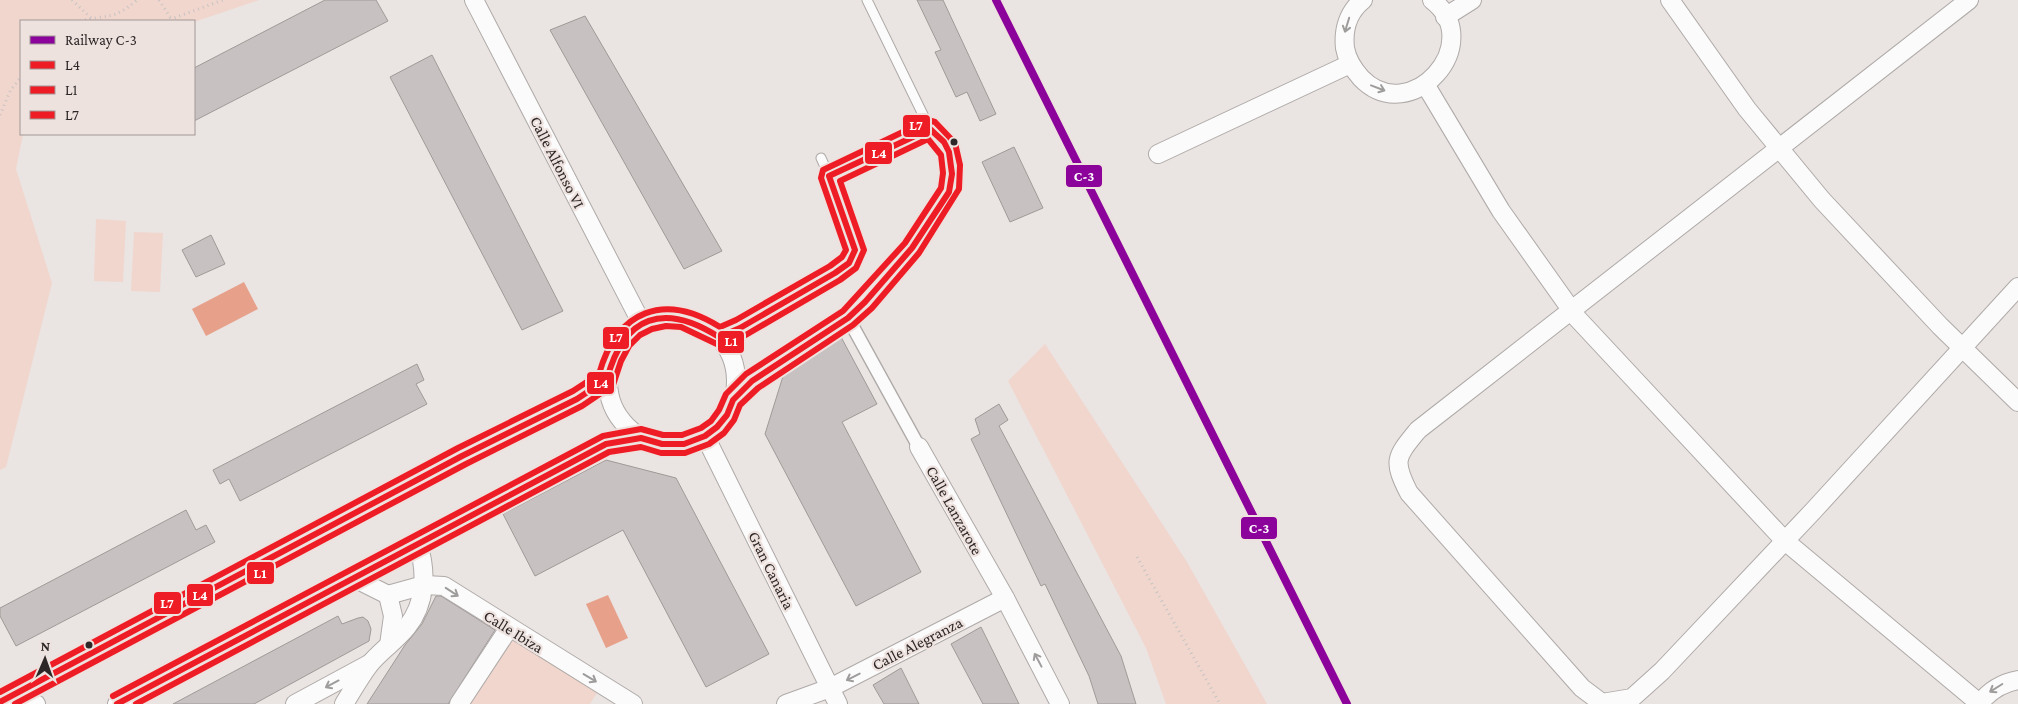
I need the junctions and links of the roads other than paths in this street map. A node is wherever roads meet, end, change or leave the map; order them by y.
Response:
1 (474, 0) edge
2 (866, 0) edge
3 (1363, 0) edge
4 (1432, 0) edge
5 (1472, 0) edge
6 (1670, 0) edge
7 (1969, 0) edge
8 (1445, 17) junction
9 (1350, 64) junction
10 (1425, 84) junction
11 (930, 129) junction
12 (1779, 148) junction
13 (1158, 154) dead end
14 (821, 158) dead end
15 (952, 171) joint
16 (829, 176) junction
17 (855, 250) joint
18 (2018, 287) edge
19 (1572, 310) junction
20 (848, 318) junction
21 (642, 324) junction
22 (719, 337) junction
23 (1963, 349) junction
24 (607, 379) junction
25 (734, 400) junction
26 (2018, 402) edge
27 (705, 436) junction
28 (641, 438) junction
29 (919, 447) joint
30 (1786, 540) junction
31 (418, 544) junction
32 (354, 578) junction
33 (424, 585) junction
34 (388, 595) junction
35 (1005, 598) junction
36 (509, 628) junction
37 (389, 645) junction
38 (370, 664) junction
39 (2018, 680) edge
40 (5, 696) edge
41 (834, 696) edge
42 (36, 704) edge
43 (117, 704) edge
44 (295, 704) edge
45 (344, 704) edge
46 (459, 704) edge
47 (633, 704) edge
48 (786, 704) edge
49 (819, 704) edge
50 (1060, 704) edge
51 (1979, 704) edge

1 - 21 street, Calle Alfonso VI
2 - 11 lane
3 -> 9 street
4 - 8 street
5 - 8 street
6 - 12 street
7 - 12 street
8 - 10 street
9 -> 10 street
9 - 13 street
10 - 19 street
11 - 15 lane
11 - 16 lane
12 - 19 street
12 - 23 street
14 - 16 lane
15 - 20 street
16 - 17 lane
17 - 22 street
18 - 23 street
19 - 30 street
19 - 30 street
20 - 25 street
20 - 29 street, Calle Lanzarote
21 - 22 street
21 - 24 street
22 - 25 street
23 - 26 street
23 - 30 street
24 - 28 street
24 - 40 street
25 - 27 street
27 - 28 street
27 - 41 street, Gran Canaria
28 - 31 street
29 - 35 street, Calle Lanzarote
30 - 51 street
31 - 32 street
31 - 33 street
32 - 34 street
32 - 43 street
33 - 34 street, Calle Ibiza
33 -> 36 street, Calle Ibiza
33 - 37 street
34 - 37 street
35 -> 41 street, Calle Alegranza
50 -> 35 street, Calle Lanzarote
36 - 46 street
36 -> 47 street, Calle Ibiza
37 - 38 street
38 -> 44 street
38 - 45 street
39 -> 51 street
40 - 42 street
41 - 48 street, Calle Alegranza
41 - 49 street

